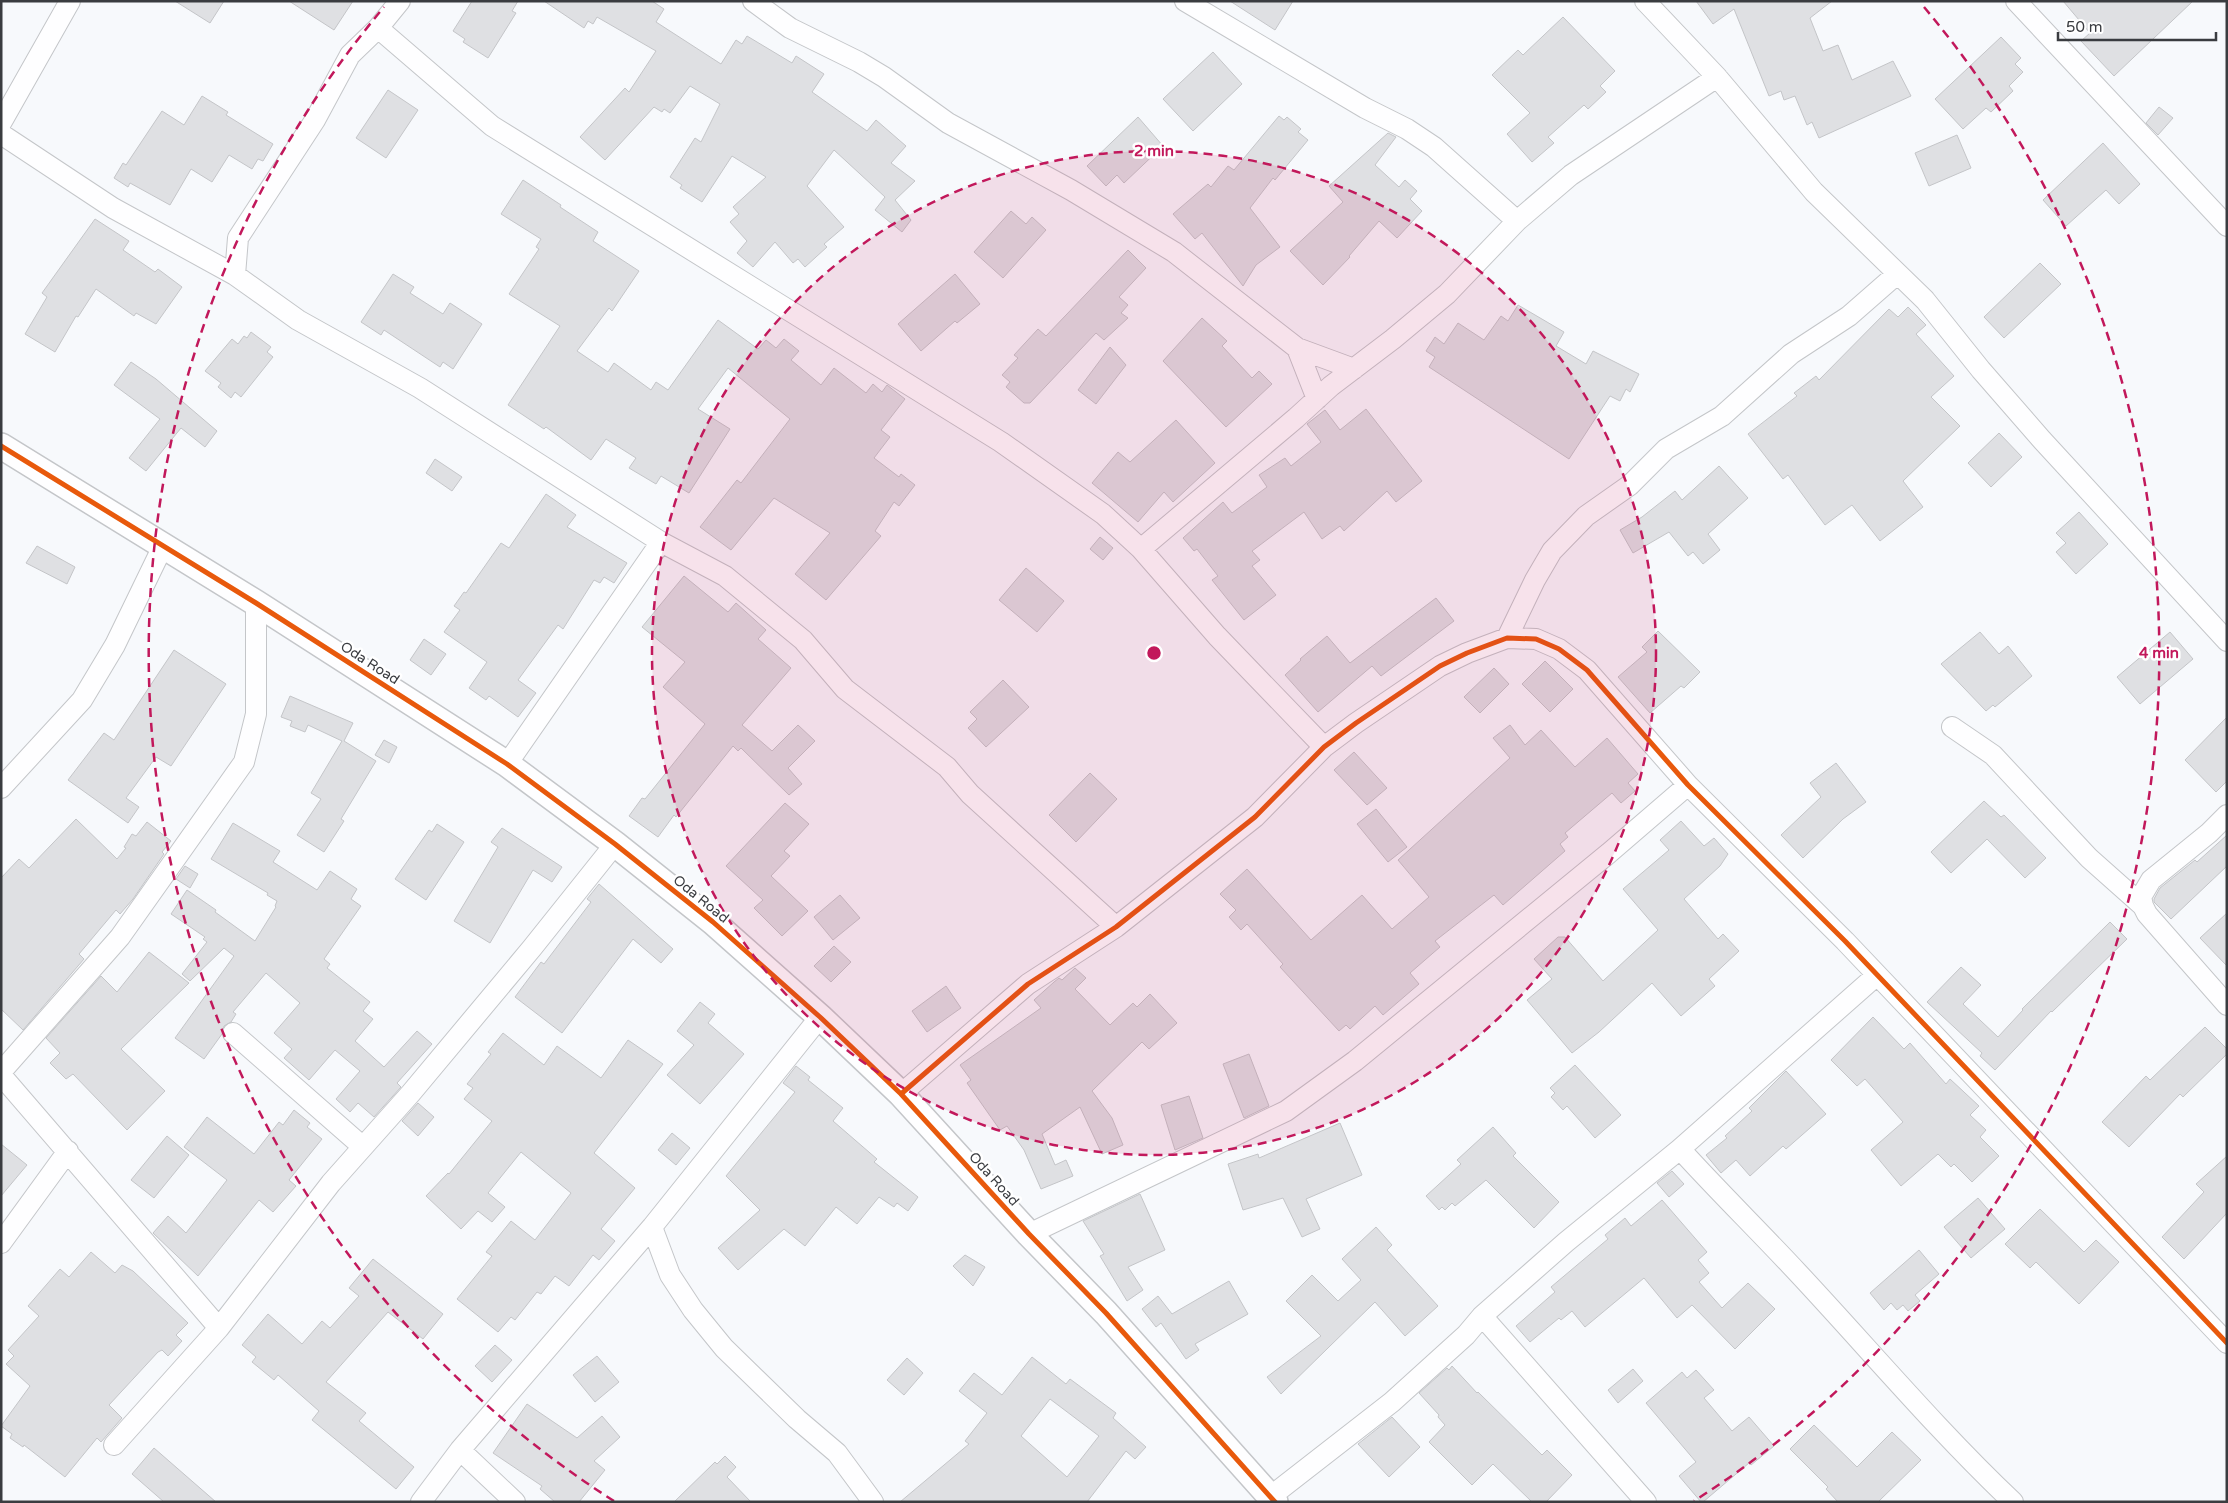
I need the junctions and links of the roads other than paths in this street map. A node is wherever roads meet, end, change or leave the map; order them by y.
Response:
1 (70, 1) edge
2 (400, 1) edge
3 (753, 1) edge
4 (1185, 1) edge
5 (1645, 1) edge
6 (2016, 1) edge
7 (378, 28) junction
8 (1717, 77) junction
9 (1, 123) edge
10 (1, 134) edge
11 (1517, 221) junction
12 (2227, 226) edge
13 (1897, 274) junction
14 (236, 275) junction
15 (1297, 348) junction
16 (1354, 369) junction
17 (1317, 399) junction
18 (1, 446) edge
19 (661, 542) junction
20 (163, 546) junction
21 (1141, 549) junction
22 (256, 603) junction
23 (1506, 638) junction
24 (2227, 641) edge
25 (1952, 728) dead end
26 (1324, 747) junction
27 (507, 764) junction
28 (1688, 785) junction
29 (1, 788) edge
30 (2227, 816) edge
31 (615, 844) junction
32 (2142, 906) junction
33 (1116, 927) junction
34 (1877, 976) junction
35 (2227, 1005) edge
36 (820, 1017) junction
37 (233, 1033) dead end
38 (1, 1073) edge
39 (901, 1094) junction
40 (363, 1147) junction
41 (1680, 1149) junction
42 (68, 1151) junction
43 (652, 1227) junction
44 (1029, 1234) junction
45 (1, 1243) edge
46 (1482, 1316) junction
47 (219, 1328) junction
48 (2227, 1343) edge
49 (114, 1445) dead end
50 (460, 1450) junction
51 (1273, 1499) edge
52 (421, 1502) edge
53 (515, 1502) edge
54 (873, 1502) edge
55 (1646, 1502) edge
56 (2013, 1502) edge

1 - 9 street
2 - 7 street
3 - 15 street
4 - 11 street
5 - 8 street
6 - 12 street
7 - 14 street
7 - 21 street
8 - 11 street
8 - 13 street
10 - 14 street
11 - 16 street
13 - 23 street
13 - 24 street
14 - 19 street
15 - 16 street
15 - 17 street
16 - 17 street
17 - 21 street
18 - 20 street, Oda Road
19 - 27 street
19 - 33 street
20 - 22 street, Oda Road
20 - 29 street
21 - 26 street
22 - 27 street, Oda Road
22 - 38 street
23 - 26 street
23 - 28 street
25 - 32 street
26 - 33 street
27 - 31 street, Oda Road
28 - 34 street
28 - 44 street
30 - 32 street
31 - 36 street, Oda Road
31 - 40 street
32 - 35 street
33 - 39 street
34 - 41 street
34 - 48 street
36 - 39 street, Oda Road
36 - 43 street
37 - 40 street
38 - 42 street
39 - 44 street, Oda Road
40 - 47 street
41 - 46 street
41 - 56 street
42 - 45 street
42 - 47 street
43 - 50 street
43 - 54 street
44 - 51 street, Oda Road
46 - 51 street
46 - 55 street
47 - 49 street
50 - 52 street
50 - 53 street

